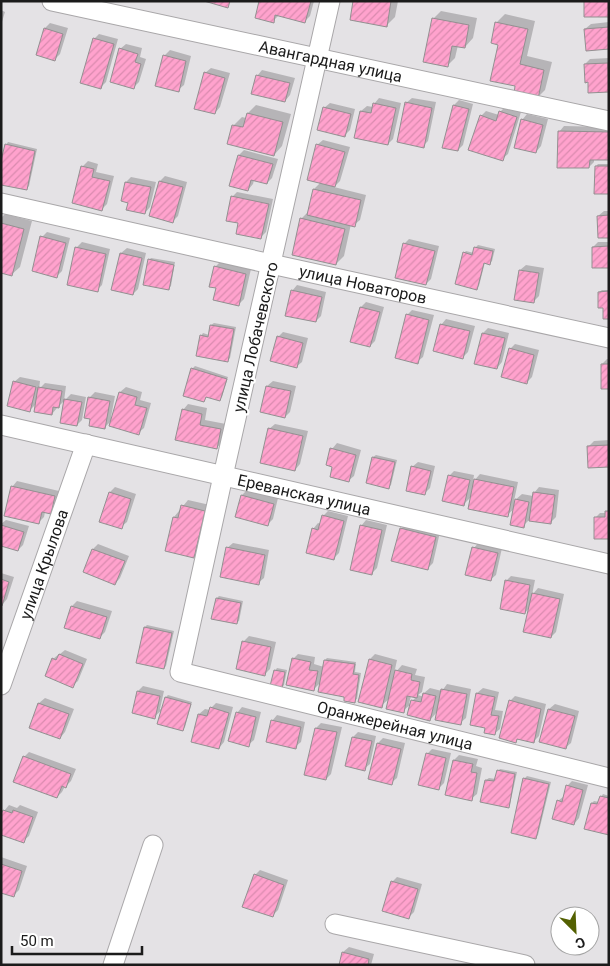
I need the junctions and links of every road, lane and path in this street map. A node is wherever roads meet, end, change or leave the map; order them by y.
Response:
1 (52, 1) edge
2 (330, 1) edge
3 (317, 58) junction
4 (609, 121) edge
5 (1, 203) edge
6 (271, 264) junction
7 (609, 338) edge
8 (1, 425) edge
9 (86, 444) junction
10 (223, 476) junction
11 (609, 564) edge
12 (180, 672) joint
13 (1, 685) edge
14 (609, 778) edge
15 (153, 845) dead end
16 (335, 924) dead end
17 (113, 965) edge
18 (526, 965) edge

1 - 3 street, Авангардная улица
2 - 3 street, улица Лобачевского
3 - 4 street, Авангардная улица
3 - 6 street, улица Лобачевского
5 - 6 street, улица Новаторов
6 - 7 street, улица Новаторов
6 - 10 street, улица Лобачевского
8 - 9 street, Ереванская улица
9 - 10 street, Ереванская улица
9 - 13 street, улица Крылова
10 - 11 street, Ереванская улица
10 - 12 street, улица Лобачевского
12 - 14 street, Оранжерейная улица
15 - 17 street
16 - 18 street

